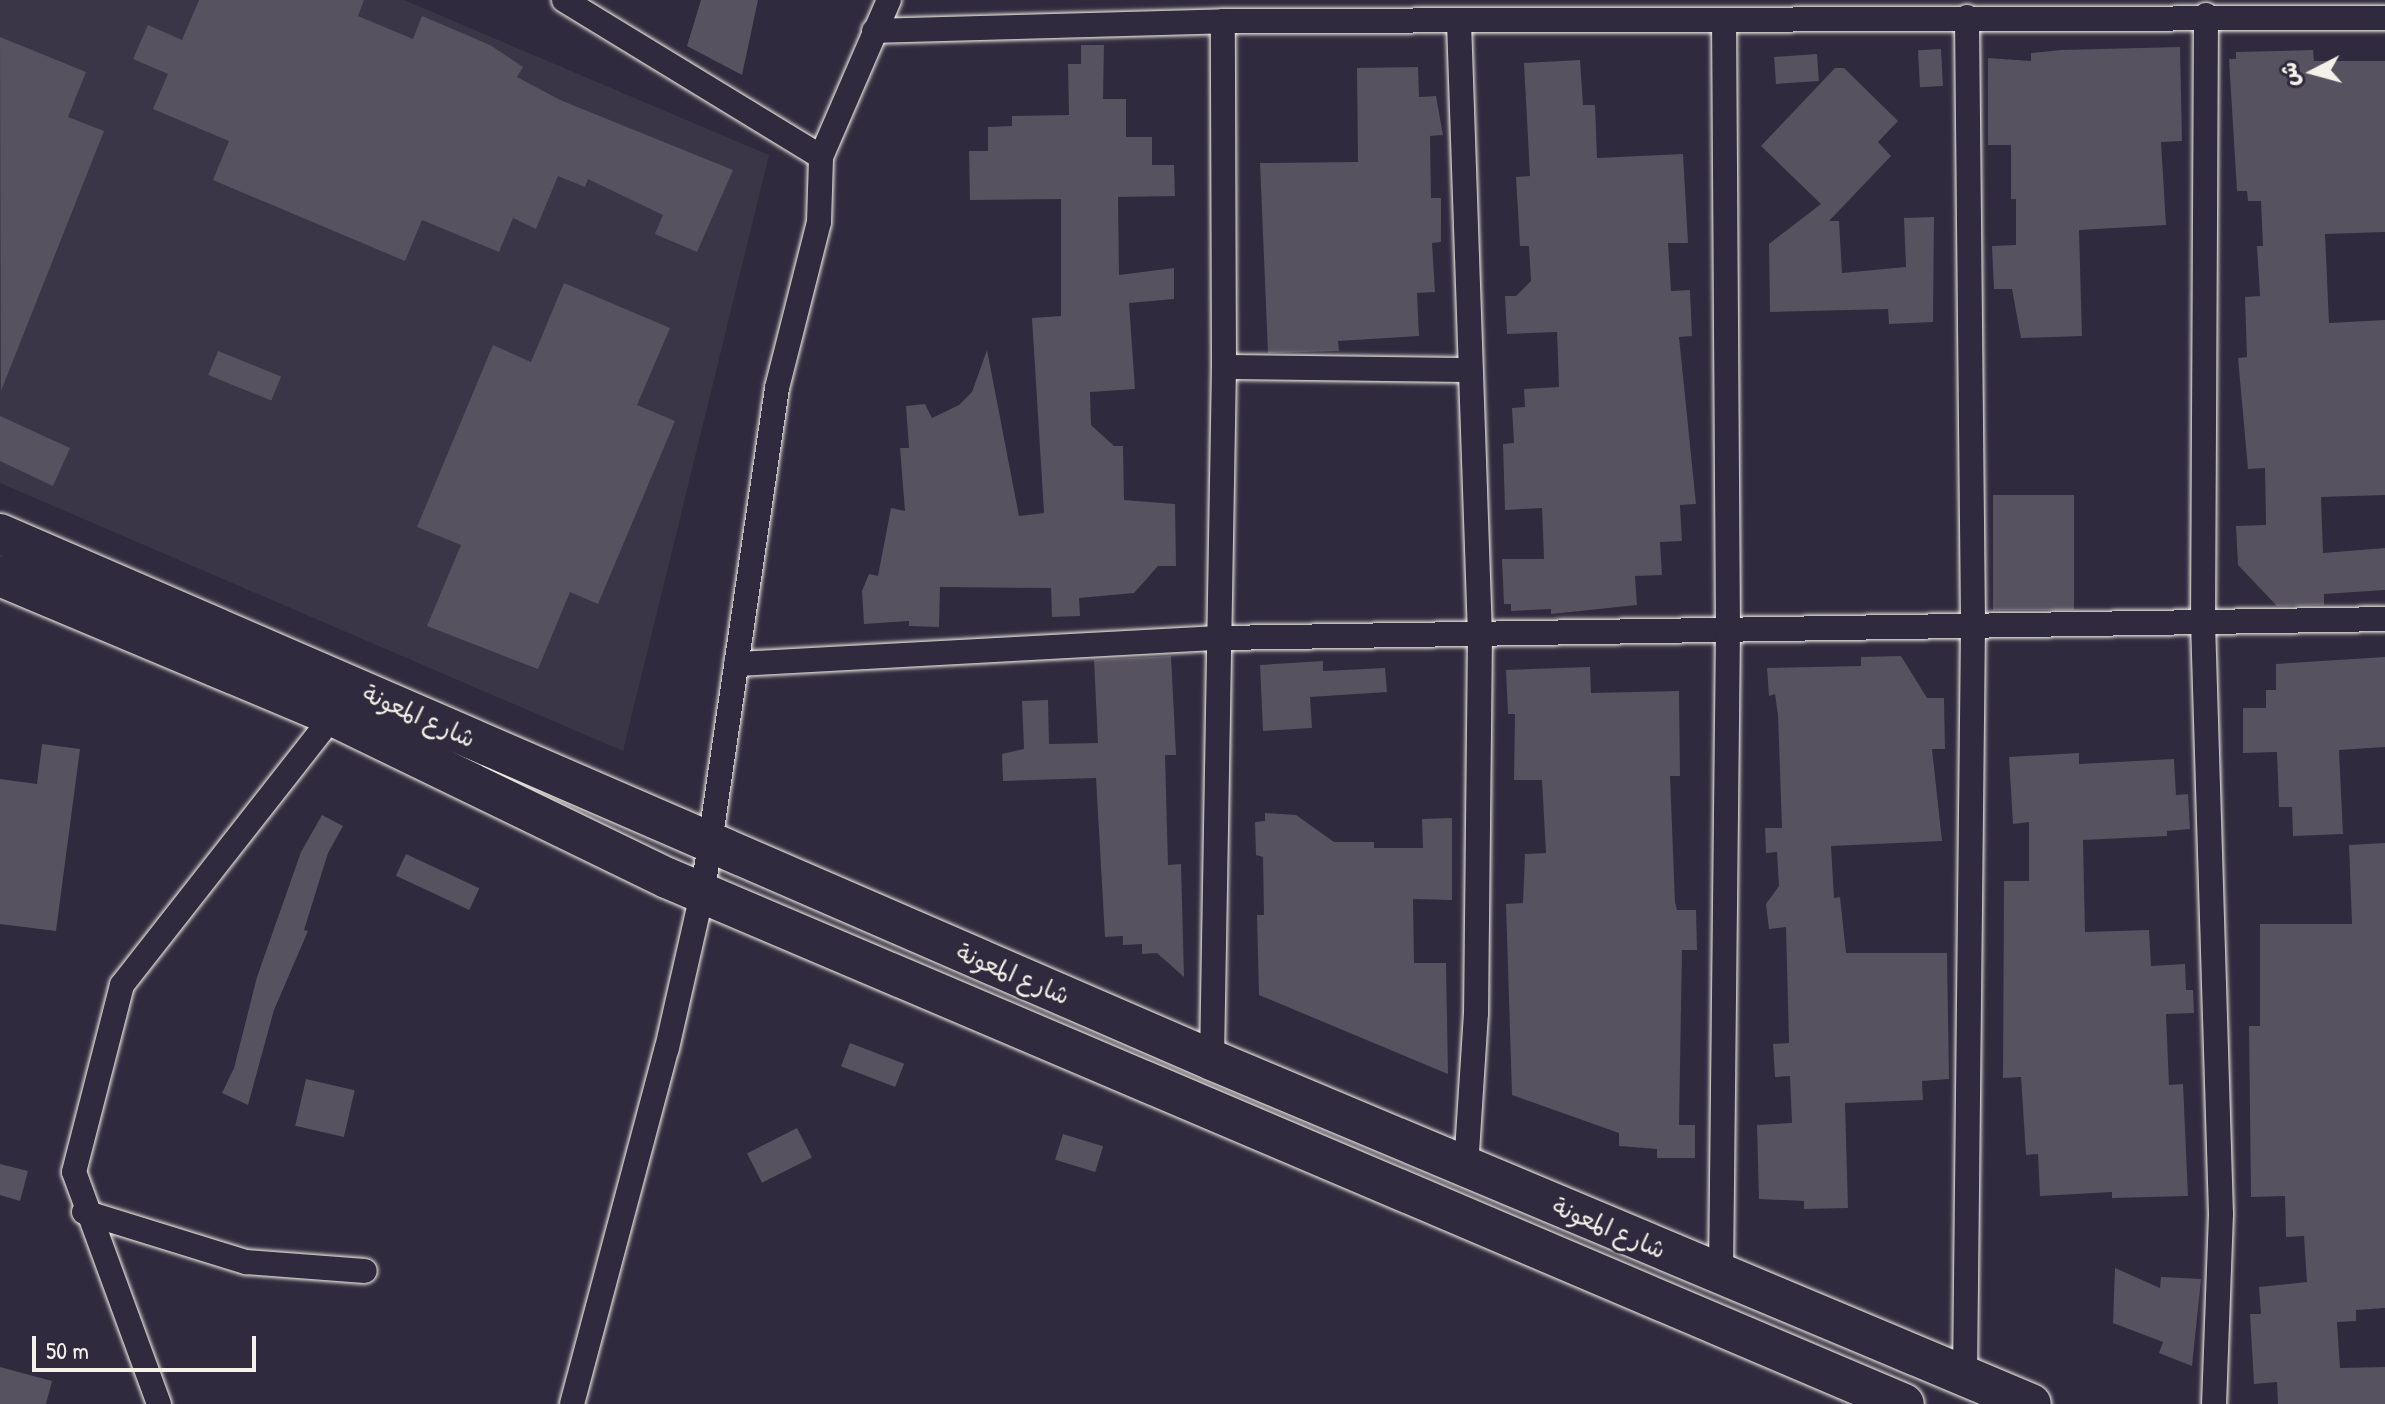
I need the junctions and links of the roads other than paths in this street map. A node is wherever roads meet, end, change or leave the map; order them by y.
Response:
1 (564, 0) edge
2 (889, 0) edge
3 (2060, 8) edge
4 (597, 9) edge
5 (1801, 9) edge
6 (2287, 9) edge
7 (1571, 10) edge
8 (1324, 12) edge
9 (2206, 15) junction
10 (1967, 17) junction
11 (2385, 18) edge
12 (1724, 20) junction
13 (1223, 21) junction
14 (1459, 22) junction
15 (874, 31) junction
16 (821, 157) junction
17 (1224, 367) junction
18 (1470, 370) junction
19 (0, 534) edge
20 (0, 576) edge
21 (2385, 619) edge
22 (2203, 622) junction
23 (1973, 623) junction
24 (1728, 633) junction
25 (1480, 635) junction
26 (1220, 638) junction
27 (736, 664) junction
28 (333, 716) junction
29 (707, 842) junction
30 (703, 890) junction
31 (1212, 1060) junction
32 (1466, 1168) junction
33 (84, 1212) junction
34 (365, 1271) dead end
35 (1721, 1275) junction
36 (1965, 1377) junction
37 (159, 1404) edge
38 (572, 1404) edge
39 (1902, 1404) edge
40 (2031, 1404) edge
41 (2214, 1404) edge

1 - 4 street
2 - 15 street
3 - 9 street
3 - 10 street
4 - 16 street
5 - 10 street
5 - 12 street
6 - 9 street
6 - 11 street
7 - 12 street
7 - 14 street
8 - 13 street
8 - 14 street
9 - 22 street
10 - 23 street
12 - 24 street
13 - 15 street
13 - 17 street
14 - 18 street
15 - 16 street
16 - 27 street
17 - 18 street
17 - 26 street
18 - 25 street
19 - 29 highway, شارع المعونة
20 - 28 highway, شارع المعونة
21 - 22 street
22 - 23 street
22 - 41 street
23 - 24 street
23 - 36 street
24 - 25 street
24 - 35 street
25 - 26 street
25 - 32 street
26 - 27 street
26 - 31 street
27 - 29 street
28 - 30 highway, شارع المعونة
28 - 33 street
29 - 30 street
29 - 31 highway, شارع المعونة
30 - 38 street
30 - 39 highway, شارع المعونة
31 - 32 highway, شارع المعونة
32 - 35 highway, شارع المعونة
33 - 34 street
33 - 37 street
35 - 36 highway, شارع المعونة
36 - 40 highway, شارع المعونة

